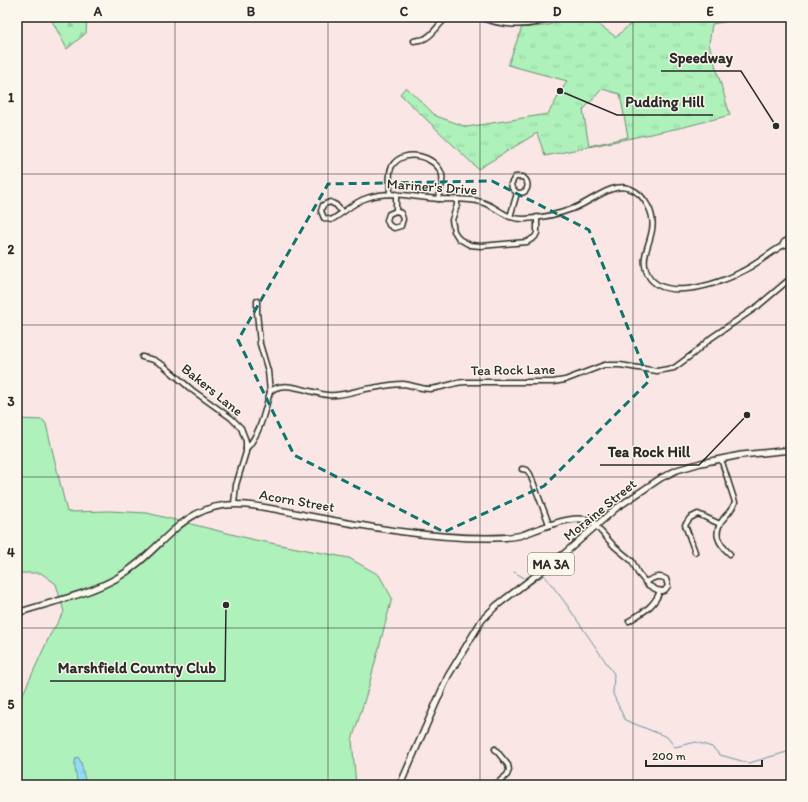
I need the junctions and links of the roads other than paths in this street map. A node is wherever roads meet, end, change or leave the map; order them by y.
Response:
1 (450, 17) edge
2 (479, 17) edge
3 (552, 17) edge
4 (414, 41) dead end
5 (517, 193) junction
6 (390, 194) junction
7 (396, 194) junction
8 (438, 199) junction
9 (457, 199) junction
10 (396, 211) junction
11 (342, 212) junction
12 (510, 217) junction
13 (537, 217) junction
14 (791, 238) edge
15 (791, 243) edge
16 (782, 246) junction
17 (791, 278) edge
18 (257, 301) dead end
19 (142, 356) dead end
20 (270, 392) junction
21 (246, 449) junction
22 (791, 450) edge
23 (722, 459) junction
24 (522, 469) dead end
25 (234, 504) junction
26 (549, 524) junction
27 (720, 524) junction
28 (596, 526) junction
29 (695, 552) dead end
30 (730, 554) dead end
31 (645, 582) junction
32 (660, 591) junction
33 (17, 613) edge
34 (629, 621) dead end
35 (495, 749) dead end
36 (400, 785) edge
37 (495, 785) edge

1 - 4 street
2 - 3 street
5 - 5 street
5 - 12 street
6 - 7 street, Mariner's Drive
6 - 8 street
6 - 11 street, Mariner's Drive
7 - 8 street, Mariner's Drive
7 - 10 street
8 - 9 street, Mariner's Drive
9 - 12 street, Mariner's Drive
9 - 13 street
10 - 10 street
11 - 11 street, Mariner's Drive
12 - 13 street, Mariner's Drive
13 - 16 street, Mariner's Drive
14 - 16 street
15 - 16 street
17 - 20 street, Tea Rock Lane
18 - 20 street
19 - 21 street, Bakers Lane
20 - 21 street
21 - 25 street, Bakers Lane
22 - 23 main road, Moraine Street / MA 3A
23 - 27 street
23 - 28 main road, Moraine Street / MA 3A
24 - 26 street
25 - 26 main road, Acorn Street
25 - 33 main road, Acorn Street
26 - 28 main road, Acorn Street
27 - 29 street
27 - 30 street
28 - 31 street
28 - 36 main road, Moraine Street / MA 3A
31 - 32 street
31 - 32 street
32 - 34 street
35 - 37 street

